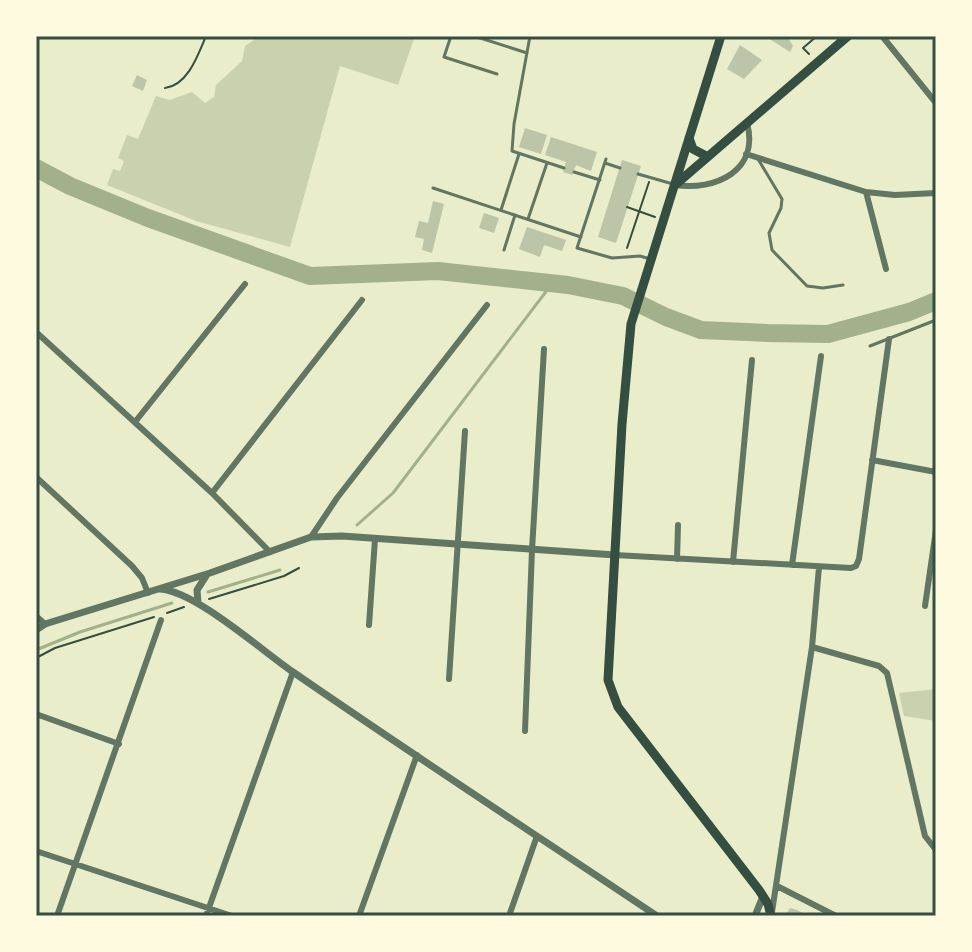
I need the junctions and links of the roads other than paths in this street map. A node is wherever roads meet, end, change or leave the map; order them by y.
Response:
1 (451, 36) edge
2 (474, 36) edge
3 (530, 36) edge
4 (721, 36) edge
5 (848, 36) edge
6 (882, 36) edge
7 (527, 53) junction
8 (497, 74) dead end
9 (936, 103) edge
10 (746, 122) junction
11 (689, 138) junction
12 (519, 154) junction
13 (746, 154) junction
14 (708, 157) junction
15 (758, 159) junction
16 (547, 163) junction
17 (564, 168) dead end
18 (620, 168) dead end
19 (574, 172) dead end
20 (638, 174) dead end
21 (600, 180) junction
22 (675, 185) junction
23 (433, 188) dead end
24 (866, 192) junction
25 (936, 193) edge
26 (501, 210) junction
27 (515, 215) junction
28 (528, 219) junction
29 (581, 237) junction
30 (504, 250) dead end
31 (650, 259) junction
32 (886, 269) dead end
33 (245, 284) dead end
34 (843, 285) dead end
35 (362, 300) dead end
36 (487, 305) dead end
37 (936, 320) edge
38 (36, 332) edge
39 (889, 339) junction
40 (870, 346) dead end
41 (544, 349) dead end
42 (821, 356) dead end
43 (752, 360) dead end
44 (135, 422) junction
45 (465, 431) dead end
46 (872, 460) junction
47 (936, 472) edge
48 (36, 477) edge
49 (212, 493) junction
50 (678, 525) dead end
51 (936, 530) edge
52 (311, 537) junction
53 (375, 539) junction
54 (456, 544) junction
55 (532, 550) junction
56 (270, 552) junction
57 (615, 555) junction
58 (677, 559) junction
59 (733, 562) junction
60 (792, 565) junction
61 (819, 567) junction
62 (210, 573) junction
63 (160, 589) junction
64 (148, 593) junction
65 (198, 603) junction
66 (925, 606) dead end
67 (36, 616) edge
68 (161, 620) dead end
69 (45, 624) junction
70 (369, 625) dead end
71 (36, 630) edge
72 (812, 647) junction
73 (293, 672) junction
74 (449, 679) dead end
75 (36, 714) edge
76 (525, 731) dead end
77 (119, 744) junction
78 (417, 755) junction
79 (537, 836) junction
80 (936, 850) edge
81 (36, 851) edge
82 (75, 864) junction
83 (777, 886) junction
84 (763, 896) junction
85 (209, 908) junction
86 (57, 916) edge
87 (206, 916) edge
88 (232, 916) edge
89 (359, 916) edge
90 (509, 916) edge
91 (657, 916) edge
92 (755, 916) edge
93 (771, 916) edge
94 (836, 916) edge

1 - 8 lane
2 - 7 lane
3 - 7 lane
4 - 11 main road
5 - 10 main road
6 - 9 street
7 - 12 lane
10 - 13 street
10 - 14 main road
11 - 14 main road
11 - 22 main road
12 - 16 lane
12 - 26 lane
13 - 15 street
13 - 22 street
14 - 22 main road
15 - 24 street
15 - 34 lane
16 - 17 lane
16 - 28 lane
18 - 21 lane
19 - 21 lane
20 - 22 lane
21 - 29 lane
22 - 31 main road
23 - 26 lane
24 - 25 street
24 - 32 street
26 - 27 lane
27 - 28 lane
27 - 30 lane
28 - 29 lane
29 - 31 lane
31 - 57 main road
33 - 44 street
35 - 49 street
36 - 52 street
37 - 39 lane
38 - 44 street
39 - 40 lane
39 - 46 street
41 - 55 street
42 - 60 street
43 - 59 street
44 - 49 street
45 - 54 street
46 - 47 street
46 - 61 street
48 - 64 street
49 - 56 street
50 - 58 street
51 - 66 street
52 - 53 street
52 - 56 street
53 - 54 street
53 - 70 street
54 - 55 street
54 - 74 street
55 - 57 street
55 - 76 street
56 - 62 street
57 - 58 street
57 - 84 main road
58 - 59 street
59 - 60 street
60 - 61 street
61 - 72 street
62 - 63 street
62 - 65 street
63 - 64 street
63 - 65 street
64 - 69 street
65 - 73 street
67 - 69 street
68 - 77 street
69 - 71 street
72 - 80 street
72 - 83 street
73 - 78 street
73 - 85 street
75 - 77 street
77 - 82 street
78 - 79 street
78 - 89 street
79 - 90 street
79 - 91 street
81 - 82 street
82 - 85 street
82 - 86 street
83 - 84 street
83 - 93 street
83 - 94 street
84 - 92 street
84 - 93 main road
85 - 87 street
85 - 88 street

